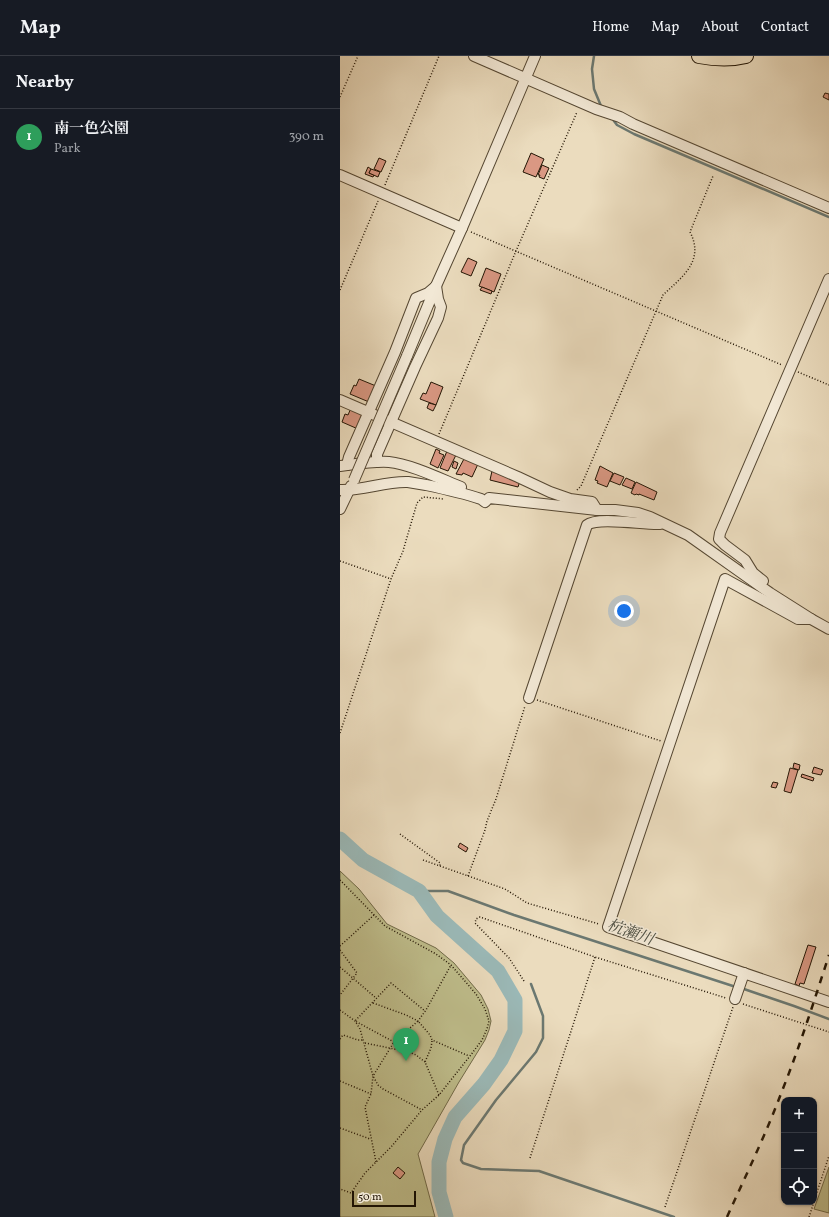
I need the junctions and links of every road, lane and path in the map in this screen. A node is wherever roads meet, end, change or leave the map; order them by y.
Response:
1 (358, 56) edge
2 (439, 56) edge
3 (474, 56) edge
4 (535, 56) edge
5 (699, 56) edge
6 (746, 56) edge
7 (526, 78) junction
8 (340, 97) edge
9 (581, 102) junction
10 (340, 175) edge
11 (713, 176) dead end
12 (381, 193) junction
13 (829, 208) edge
14 (462, 228) junction
15 (516, 251) junction
16 (829, 279) edge
17 (436, 286) junction
18 (340, 290) edge
19 (656, 311) junction
20 (791, 369) junction
21 (829, 385) edge
22 (340, 400) edge
23 (369, 412) junction
24 (392, 422) junction
25 (436, 441) junction
26 (377, 462) junction
27 (344, 465) edge
28 (576, 492) dead end
29 (345, 493) edge
30 (489, 498) junction
31 (446, 499) dead end
32 (340, 509) edge
33 (597, 510) junction
34 (662, 522) junction
35 (340, 561) edge
36 (391, 578) junction
37 (770, 593) junction
38 (811, 619) junction
39 (829, 629) edge
40 (529, 698) junction
41 (340, 733) edge
42 (669, 744) junction
43 (400, 834) dead end
44 (423, 860) dead end
45 (440, 866) junction
46 (468, 876) junction
47 (340, 880) edge
48 (374, 915) junction
49 (608, 927) junction
50 (340, 946) edge
51 (340, 950) edge
52 (595, 957) junction
53 (451, 965) junction
54 (340, 967) edge
55 (743, 975) junction
56 (524, 981) dead end
57 (340, 995) edge
58 (376, 998) junction
59 (735, 1000) junction
60 (372, 1002) junction
61 (829, 1002) edge
62 (340, 1010) edge
63 (425, 1011) junction
64 (354, 1022) junction
65 (418, 1022) junction
66 (829, 1032) edge
67 (340, 1039) edge
68 (363, 1040) junction
69 (432, 1040) junction
70 (394, 1042) junction
71 (364, 1043) junction
72 (391, 1048) junction
73 (470, 1056) junction
74 (426, 1062) junction
75 (373, 1076) junction
76 (340, 1082) edge
77 (371, 1094) junction
78 (439, 1095) junction
79 (422, 1110) junction
80 (340, 1128) edge
81 (371, 1139) junction
82 (829, 1156) edge
83 (530, 1158) dead end
84 (376, 1162) junction
85 (340, 1188) edge
86 (817, 1192) edge
87 (813, 1205) edge
88 (665, 1207) dead end
89 (809, 1217) edge

1 - 8 path
2 - 12 path
3 - 7 street
4 - 7 street
5 - 6 highway
7 - 9 street
7 - 14 street
9 - 13 street
9 - 15 path
10 - 12 street
11 - 19 path
12 - 14 street
12 - 18 path
14 - 15 path
14 - 17 street
15 - 19 path
15 - 25 path
16 - 20 street
17 - 23 street
17 - 24 street
17 - 29 street, bridge
19 - 20 path
19 - 28 path
20 - 21 path
20 - 37 street
22 - 23 street
23 - 24 street
23 - 27 street
24 - 25 street
24 - 26 street
25 - 33 street
26 - 27 street
26 - 30 street
29 - 30 street
29 - 32 street
30 - 33 street
31 - 36 path
33 - 34 street
34 - 37 street
34 - 40 street
35 - 36 path
36 - 41 path
37 - 38 street
38 - 39 street
38 - 42 street
40 - 42 path
40 - 46 path
42 - 49 street
43 - 45 path
44 - 45 path
45 - 46 path
46 - 49 path
47 - 48 path
48 - 50 path
48 - 53 path
49 - 55 street
51 - 57 path
52 - 56 path
52 - 59 path
52 - 83 path
53 - 63 path
53 - 73 path
54 - 58 path
55 - 59 street
55 - 61 street
58 - 60 path
58 - 63 path
59 - 66 path
59 - 88 path
60 - 64 path
60 - 65 path
62 - 64 path
63 - 65 path
64 - 68 path
64 - 70 path
65 - 69 path
65 - 70 path
67 - 68 path
68 - 71 path
69 - 73 path
69 - 74 path
70 - 72 path
71 - 72 path
71 - 75 path
72 - 74 path
72 - 75 path
73 - 78 path
74 - 78 path
75 - 77 path
75 - 79 path
76 - 77 path
77 - 81 path
78 - 79 path
79 - 84 path
80 - 81 path
81 - 84 path
82 - 86 path
84 - 85 path
87 - 89 path

